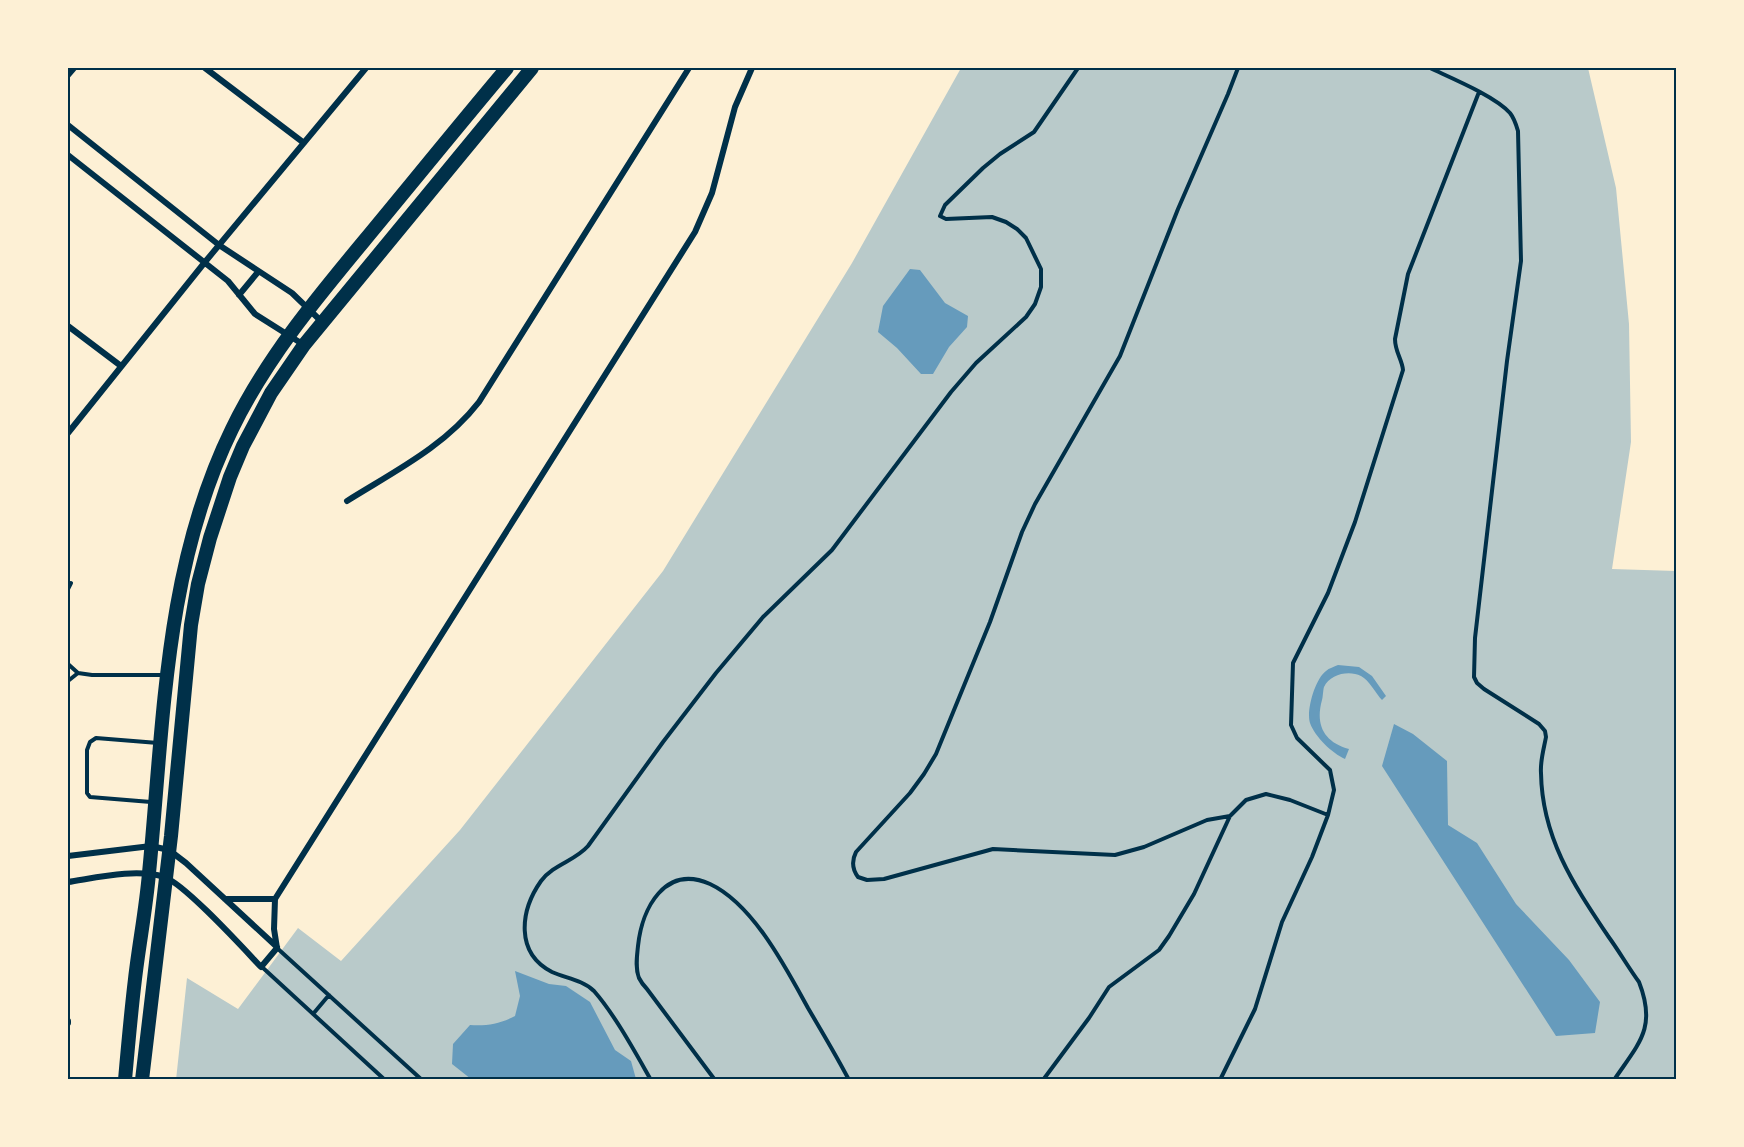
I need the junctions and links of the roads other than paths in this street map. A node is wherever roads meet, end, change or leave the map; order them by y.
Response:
1 (74, 68) edge
2 (206, 68) edge
3 (366, 68) edge
4 (507, 68) edge
5 (532, 68) edge
6 (689, 68) edge
7 (752, 68) edge
8 (1078, 68) edge
9 (1238, 68) edge
10 (1430, 68) edge
11 (68, 75) edge
12 (1479, 92) junction
13 (68, 125) edge
14 (304, 143) junction
15 (68, 155) edge
16 (219, 245) junction
17 (205, 262) junction
18 (258, 272) junction
19 (239, 295) junction
20 (308, 308) junction
21 (322, 323) junction
22 (68, 326) edge
23 (288, 335) junction
24 (304, 345) junction
25 (121, 366) junction
26 (68, 433) edge
27 (347, 501) dead end
28 (71, 583) dead end
29 (68, 589) edge
30 (68, 664) edge
31 (78, 673) junction
32 (166, 675) junction
33 (68, 681) edge
34 (160, 743) junction
35 (155, 802) junction
36 (1328, 815) junction
37 (1230, 816) junction
38 (151, 846) junction
39 (169, 850) junction
40 (68, 856) edge
41 (149, 874) junction
42 (165, 877) junction
43 (68, 882) edge
44 (223, 899) junction
45 (275, 899) junction
46 (277, 948) junction
47 (261, 967) junction
48 (329, 995) junction
49 (313, 1014) junction
50 (125, 1080) edge
51 (142, 1080) edge
52 (385, 1080) edge
53 (422, 1080) edge
54 (651, 1080) edge
55 (715, 1080) edge
56 (849, 1080) edge
57 (1043, 1080) edge
58 (1220, 1080) edge
59 (1614, 1080) edge

1 - 11 street
2 - 14 street
3 - 14 street
4 - 20 main road
5 - 21 main road
6 - 27 street
7 - 45 street
8 - 54 lane
9 - 37 lane
10 - 12 lane
12 - 36 lane
12 - 59 lane
13 - 16 street
14 - 16 street
15 - 17 street
16 - 17 street
16 - 18 street
17 - 19 street
17 - 25 street
18 - 19 street
18 - 20 street
19 - 23 street
20 - 21 street
20 - 23 main road
21 - 24 main road
22 - 25 street
23 - 24 street
23 - 32 main road
24 - 39 main road
25 - 26 street
28 - 29 lane
30 - 31 lane
31 - 32 lane
31 - 33 lane
32 - 34 main road
34 - 35 main road
34 - 35 lane
35 - 38 main road
36 - 37 lane
36 - 58 lane
37 - 57 lane
38 - 39 street
38 - 40 street
38 - 41 main road
39 - 42 main road
39 - 44 street
41 - 42 street
41 - 43 street
41 - 50 main road
42 - 47 street
42 - 51 main road
44 - 45 street
44 - 46 street
45 - 46 street
46 - 47 street
46 - 48 lane
47 - 49 lane
48 - 49 lane
48 - 53 lane
49 - 52 lane
55 - 56 lane

